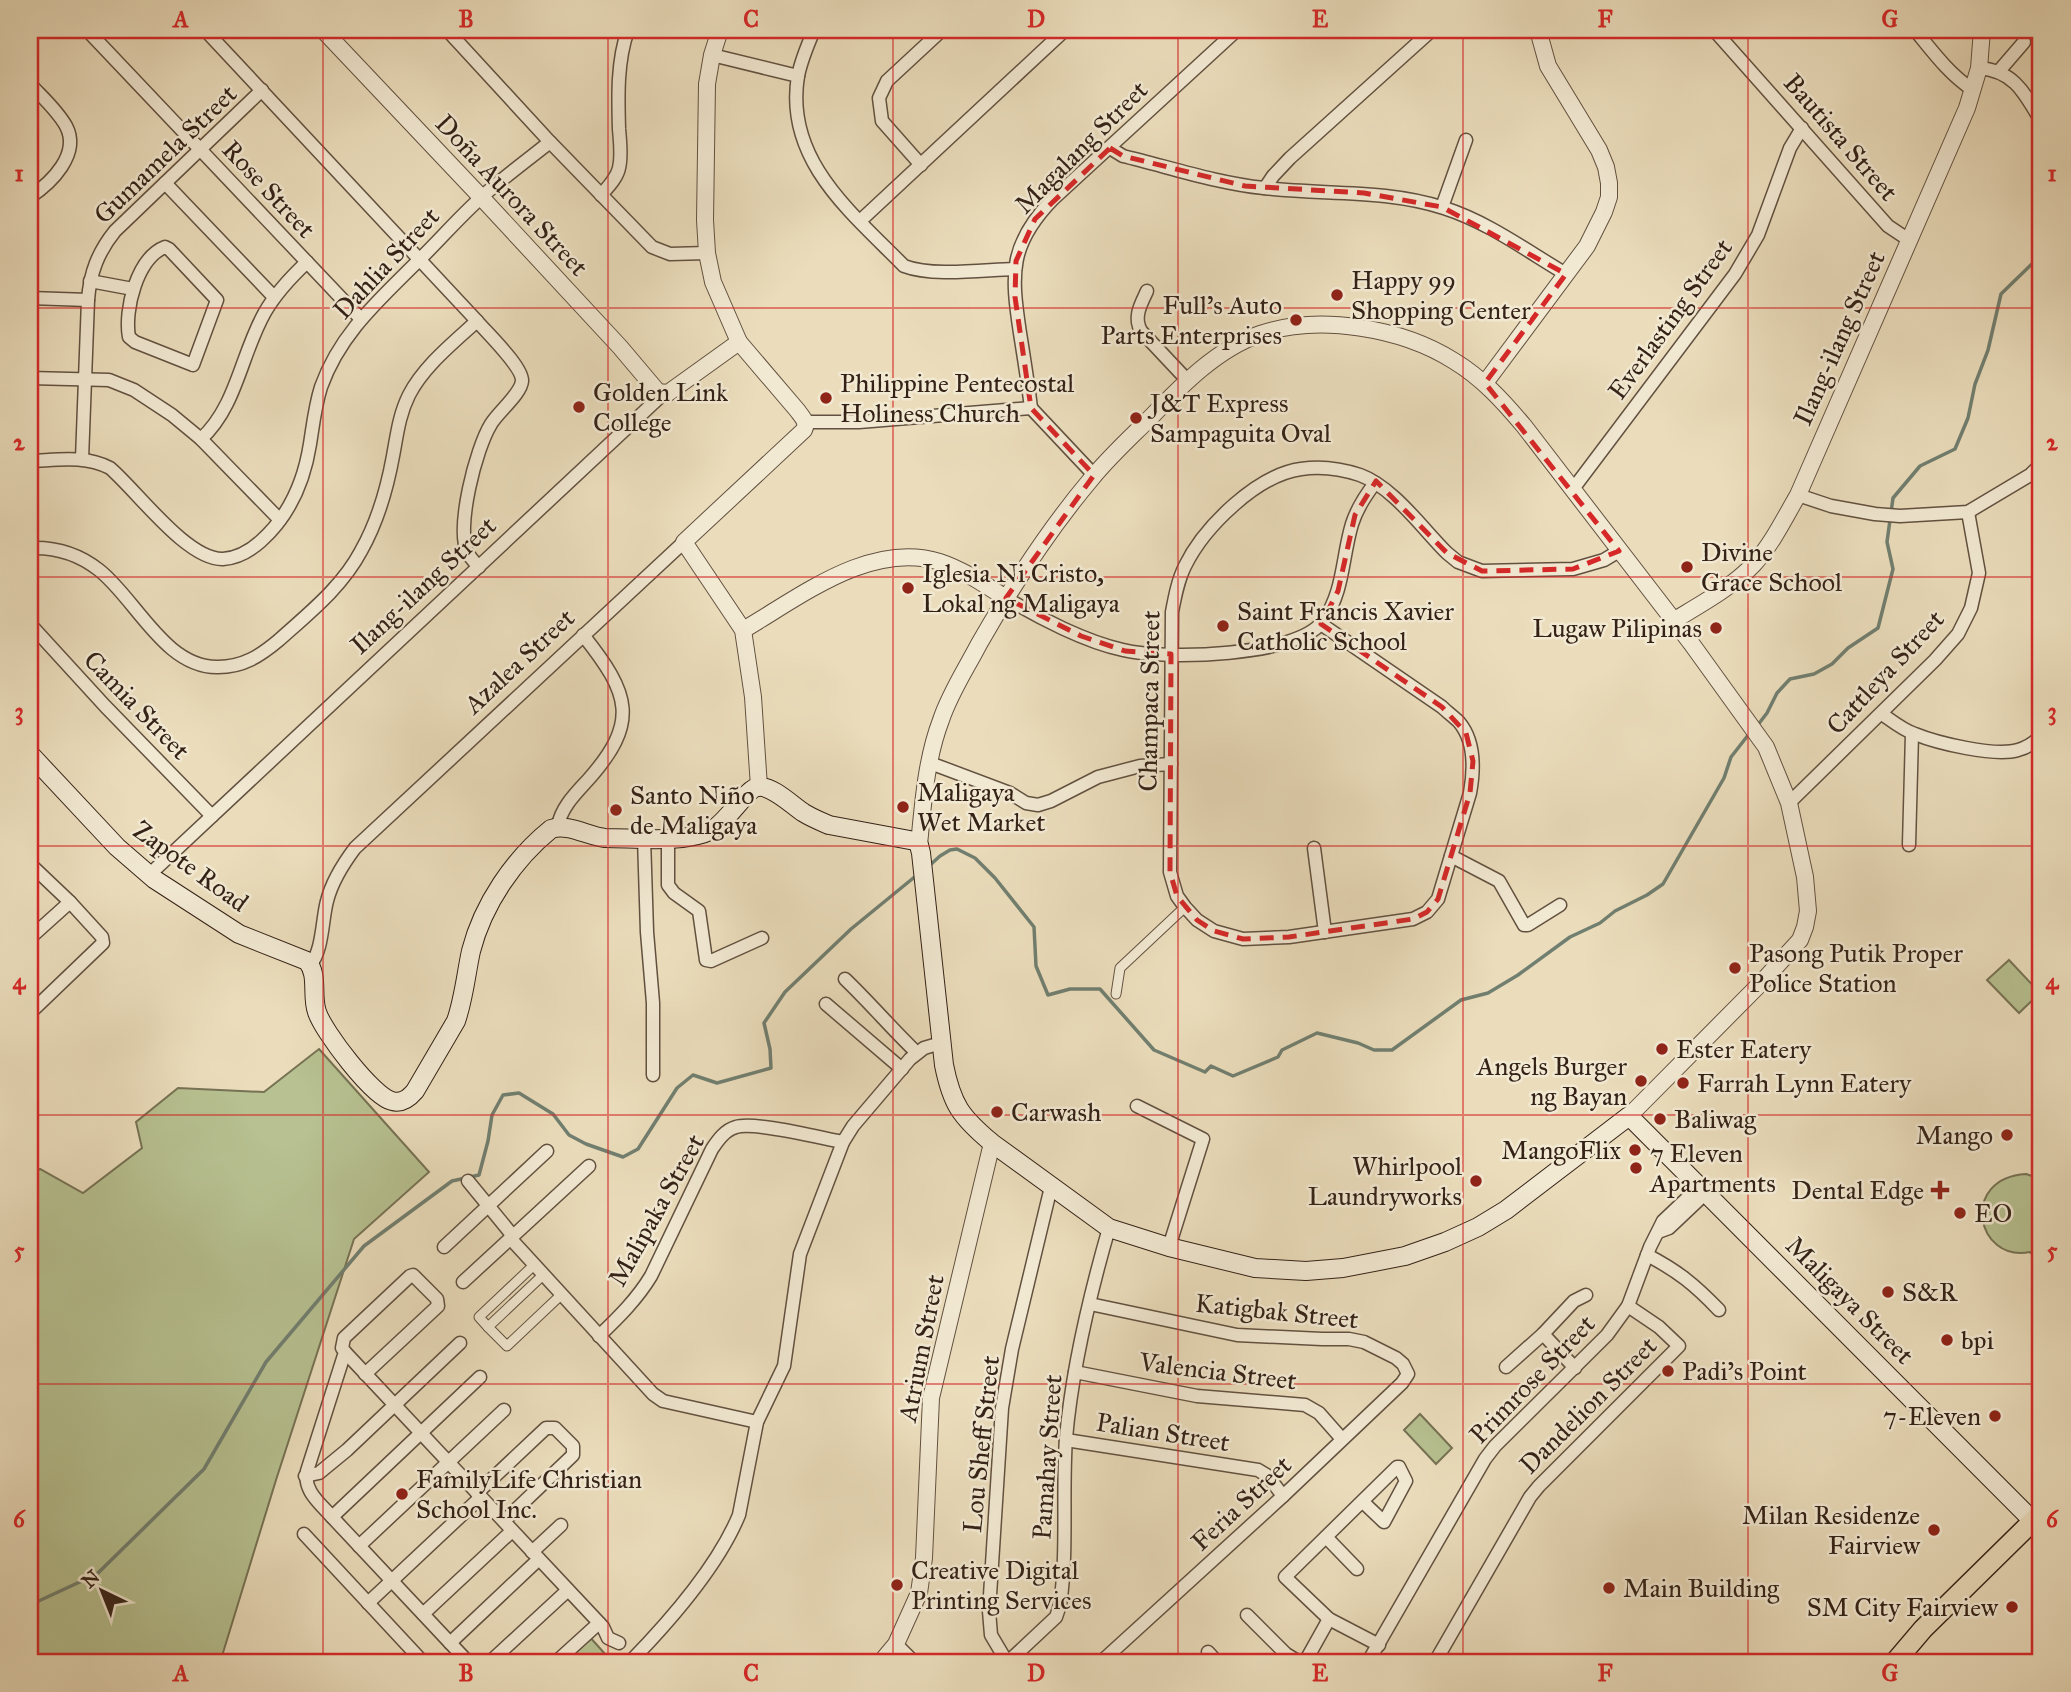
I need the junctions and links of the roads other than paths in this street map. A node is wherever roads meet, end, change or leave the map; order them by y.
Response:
1 (87, 30) edge
2 (205, 30) edge
3 (323, 30) edge
4 (447, 30) edge
5 (628, 30) edge
6 (720, 30) edge
7 (814, 30) edge
8 (942, 30) edge
9 (1065, 30) edge
10 (1237, 30) edge
11 (1432, 30) edge
12 (1538, 30) edge
13 (1714, 30) edge
14 (1916, 30) edge
15 (1982, 30) edge
16 (2024, 42) dead end
17 (712, 55) junction
18 (1979, 68) junction
19 (1999, 71) junction
20 (798, 76) junction
21 (30, 84) edge
22 (262, 90) junction
23 (1973, 90) junction
24 (2041, 121) edge
25 (1802, 128) junction
26 (1466, 140) dead end
27 (551, 142) junction
28 (1110, 148) junction
29 (200, 149) junction
30 (921, 166) junction
31 (165, 183) junction
32 (1265, 188) junction
33 (601, 195) junction
34 (30, 197) edge
35 (481, 197) junction
36 (1442, 208) junction
37 (860, 221) junction
38 (1909, 240) junction
39 (707, 253) junction
40 (419, 260) junction
41 (307, 262) junction
42 (1014, 269) junction
43 (1566, 275) junction
44 (90, 281) junction
45 (133, 289) junction
46 (1147, 290) dead end
47 (274, 298) junction
48 (30, 299) edge
49 (88, 300) junction
50 (360, 318) junction
51 (477, 321) junction
52 (739, 342) junction
53 (30, 378) edge
54 (86, 379) junction
55 (1188, 381) junction
56 (1485, 383) junction
57 (663, 394) junction
58 (1031, 408) junction
59 (805, 422) junction
60 (201, 439) junction
61 (82, 459) junction
62 (30, 461) edge
63 (2041, 464) edge
64 (1094, 475) junction
65 (1375, 483) junction
66 (1573, 489) junction
67 (1798, 495) junction
68 (1968, 513) junction
69 (280, 520) junction
70 (684, 542) junction
71 (30, 548) edge
72 (1619, 551) junction
73 (478, 566) junction
74 (1006, 598) junction
75 (1673, 621) junction
76 (30, 624) edge
77 (1321, 624) junction
78 (743, 630) junction
79 (583, 635) junction
80 (1171, 654) junction
81 (1882, 714) junction
82 (1913, 734) junction
83 (2041, 736) edge
84 (30, 754) edge
85 (930, 763) junction
86 (1171, 764) junction
87 (759, 787) junction
88 (1789, 803) junction
89 (212, 816) junction
90 (558, 826) junction
91 (643, 838) junction
92 (668, 838) junction
93 (919, 845) junction
94 (1909, 845) dead end
95 (1314, 848) dead end
96 (1451, 856) junction
97 (31, 866) edge
98 (149, 875) junction
99 (69, 902) junction
100 (1560, 905) dead end
101 (1185, 907) junction
102 (1325, 932) junction
103 (30, 938) edge
104 (762, 938) dead end
105 (310, 965) junction
106 (845, 979) dead end
107 (1116, 994) dead end
108 (826, 1004) dead end
109 (30, 1013) edge
110 (941, 1043) junction
111 (917, 1053) junction
112 (901, 1069) junction
113 (653, 1075) dead end
114 (1138, 1107) dead end
115 (1629, 1116) junction
116 (843, 1142) junction
117 (992, 1143) junction
118 (547, 1151) dead end
119 (589, 1166) dead end
120 (468, 1181) dead end
121 (1051, 1187) junction
122 (1703, 1189) junction
123 (488, 1206) junction
124 (1108, 1232) junction
125 (512, 1237) junction
126 (444, 1247) dead end
127 (1169, 1247) junction
128 (1647, 1255) junction
129 (534, 1265) junction
130 (543, 1275) junction
131 (463, 1282) dead end
132 (562, 1294) junction
133 (1586, 1295) dead end
134 (1090, 1304) junction
135 (1628, 1306) junction
136 (1719, 1310) dead end
137 (488, 1327) junction
138 (1543, 1334) junction
139 (599, 1336) junction
140 (460, 1343) dead end
141 (345, 1352) junction
142 (1506, 1367) dead end
143 (1575, 1368) junction
144 (1075, 1372) junction
145 (365, 1374) junction
146 (1408, 1374) joint
147 (480, 1377) dead end
148 (394, 1405) junction
149 (504, 1410) dead end
150 (757, 1422) junction
151 (421, 1433) junction
152 (1342, 1439) junction
153 (1066, 1440) junction
154 (448, 1462) junction
155 (305, 1476) junction
156 (479, 1495) junction
157 (1283, 1496) junction
158 (1363, 1502) dead end
159 (332, 1517) junction
160 (2037, 1517) edge
161 (561, 1525) dead end
162 (508, 1526) junction
163 (304, 1534) dead end
164 (1326, 1537) junction
165 (359, 1546) junction
166 (535, 1555) junction
167 (1357, 1569) dead end
168 (392, 1581) junction
169 (568, 1590) junction
170 (368, 1603) junction
171 (423, 1614) junction
172 (1247, 1615) dead end
173 (1329, 1619) junction
174 (601, 1625) junction
175 (450, 1643) junction
176 (896, 1644) junction
177 (1378, 1645) junction
178 (1208, 1652) dead end
179 (633, 1661) edge
180 (422, 1662) edge
181 (468, 1662) edge
182 (490, 1662) edge
183 (556, 1662) edge
184 (881, 1662) edge
185 (914, 1662) edge
186 (1008, 1662) edge
187 (1101, 1662) edge
188 (1217, 1662) edge
189 (1299, 1662) edge
190 (1305, 1662) edge
191 (1368, 1662) edge
192 (1435, 1662) edge
193 (1895, 1662) edge

1 - 29 street, Rose Street
2 - 22 street
3 - 35 street, Doña Aurora Street
4 - 27 street
5 - 33 street
6 - 17 street
7 - 20 street
8 - 30 street
9 - 30 street
10 - 28 street, Magalang Street
11 - 32 street
12 - 43 street
13 - 25 street, Bautista Street
14 - 23 street
15 - 18 street, Ilang-ilang Street
16 - 19 street
17 - 20 street
17 - 39 street
18 - 19 street
18 - 23 street, Ilang-ilang Street
19 - 24 street
20 - 37 street
21 - 34 street
22 - 29 street, Gumamela Street
22 - 40 street
23 - 38 street, Ilang-ilang Street
25 - 38 street, Bautista Street
25 - 66 street, Everlasting Street
26 - 36 street
27 - 33 street
27 - 35 street, Dahlia Street
28 - 32 street
28 - 42 street, Magalang Street
29 - 31 street, Gumamela Street
29 - 41 street, Rose Street
30 - 37 street
31 - 44 street, Gumamela Street
31 - 47 street
32 - 36 street
33 - 39 street
35 - 40 street, Dahlia Street
35 - 57 street, Doña Aurora Street
36 - 43 street
37 - 42 street
38 - 67 street, Ilang-ilang Street
39 - 52 street
40 - 50 street, Dahlia Street
40 - 51 street
41 - 47 street
41 - 50 street, Rose Street
42 - 58 street, Magalang Street
43 - 56 street
44 - 45 street
44 - 49 street, Gumamela Street
45 - 45 street
46 - 55 street
47 - 60 street
48 - 49 street
49 - 54 street, Gumamela Street
50 - 69 street, Dahlia Street
51 - 71 street
51 - 73 street
52 - 57 street, Ilang-ilang Street
52 - 59 street
53 - 54 street
54 - 60 street
54 - 61 street, Gumamela Street
55 - 56 street
55 - 64 street
56 - 66 street
57 - 73 street, Ilang-ilang Street
58 - 59 street
58 - 64 street
59 - 70 street, Azalea Street
60 - 69 street
61 - 62 street, Dahlia Street
61 - 69 street, Dahlia Street
63 - 68 street
64 - 74 street
65 - 72 street, Champaca Street
65 - 77 street
65 - 80 street, Champaca Street
66 - 72 street
67 - 68 street
67 - 75 street, Ilang-ilang Street
68 - 81 street, Cattleya Street
70 - 78 street
70 - 79 street, Azalea Street
72 - 75 street
73 - 89 street, Ilang-ilang Street
74 - 78 street
74 - 80 street
74 - 85 street
75 - 88 street
76 - 89 street, Camia Street
77 - 80 street
77 - 96 street
78 - 87 street
79 - 90 street
79 - 105 street, Azalea Street
80 - 86 street, Champaca Street
81 - 82 street
81 - 88 street, Cattleya Street
82 - 83 street
82 - 94 street
84 - 98 main road, Zapote Road
85 - 86 street
85 - 93 street
86 - 101 street, Champaca Street
87 - 92 main road
87 - 93 main road
88 - 115 street
89 - 98 street, Ilang-ilang Street
90 - 91 main road
90 - 105 main road
91 - 92 main road
91 - 113 street
92 - 104 street
93 - 110 main road
95 - 102 street
96 - 100 street
96 - 102 street, Champaca Street
97 - 99 street
98 - 105 main road, Zapote Road
99 - 103 street
99 - 109 street
101 - 102 street, Champaca Street
101 - 107 street
106 - 111 street
108 - 112 street
110 - 111 street
110 - 117 main road
111 - 112 street
112 - 116 street
114 - 127 street
115 - 122 main road, Maligaya Street
115 - 127 main road
116 - 139 street, Malipaka Street
116 - 150 street
117 - 121 main road
117 - 176 street, Atrium Street
118 - 123 street
119 - 125 street
120 - 123 street
121 - 124 main road
121 - 186 street, Lou Sheff Street
122 - 128 street, Primrose Street
122 - 160 main road, Maligaya Street
123 - 125 street
123 - 126 street
124 - 127 main road
124 - 134 street, Pamahay Street
125 - 129 street
125 - 131 street
128 - 135 street, Primrose Street
128 - 136 street
129 - 130 street
129 - 137 street
130 - 132 street
130 - 137 street
132 - 137 street
132 - 139 street
133 - 138 street
134 - 144 street, Pamahay Street
134 - 146 street, Katigbak Street
135 - 143 street, Primrose Street
135 - 192 street, Dandelion Street
138 - 142 street
138 - 143 street
139 - 150 street
140 - 148 street
141 - 145 street
141 - 145 street
141 - 155 street
143 - 177 street, Primrose Street
144 - 152 street, Valencia Street
144 - 153 street, Pamahay Street
145 - 148 street
146 - 152 street, Feria Street
147 - 151 street
148 - 151 street
148 - 155 street
149 - 154 street
150 - 179 street
151 - 154 street
151 - 159 street
152 - 157 street, Feria Street
153 - 157 street, Palian Street
153 - 186 street, Pamahay Street
154 - 156 street
154 - 165 street
155 - 159 street
156 - 162 street
156 - 162 street
156 - 168 street
157 - 187 street, Feria Street
158 - 164 street
159 - 165 street
160 - 193 main road
161 - 166 street
162 - 166 street
162 - 171 street
163 - 170 street
164 - 167 street
164 - 173 street
165 - 168 street
166 - 169 street
166 - 175 street
168 - 170 street
168 - 171 street
169 - 174 street
169 - 182 street
170 - 180 street
171 - 175 street
172 - 189 street
173 - 177 street
173 - 190 street
174 - 179 street
174 - 183 street
175 - 181 street
176 - 184 street, Atrium Street
176 - 185 street
177 - 191 street, Primrose Street
178 - 188 street

